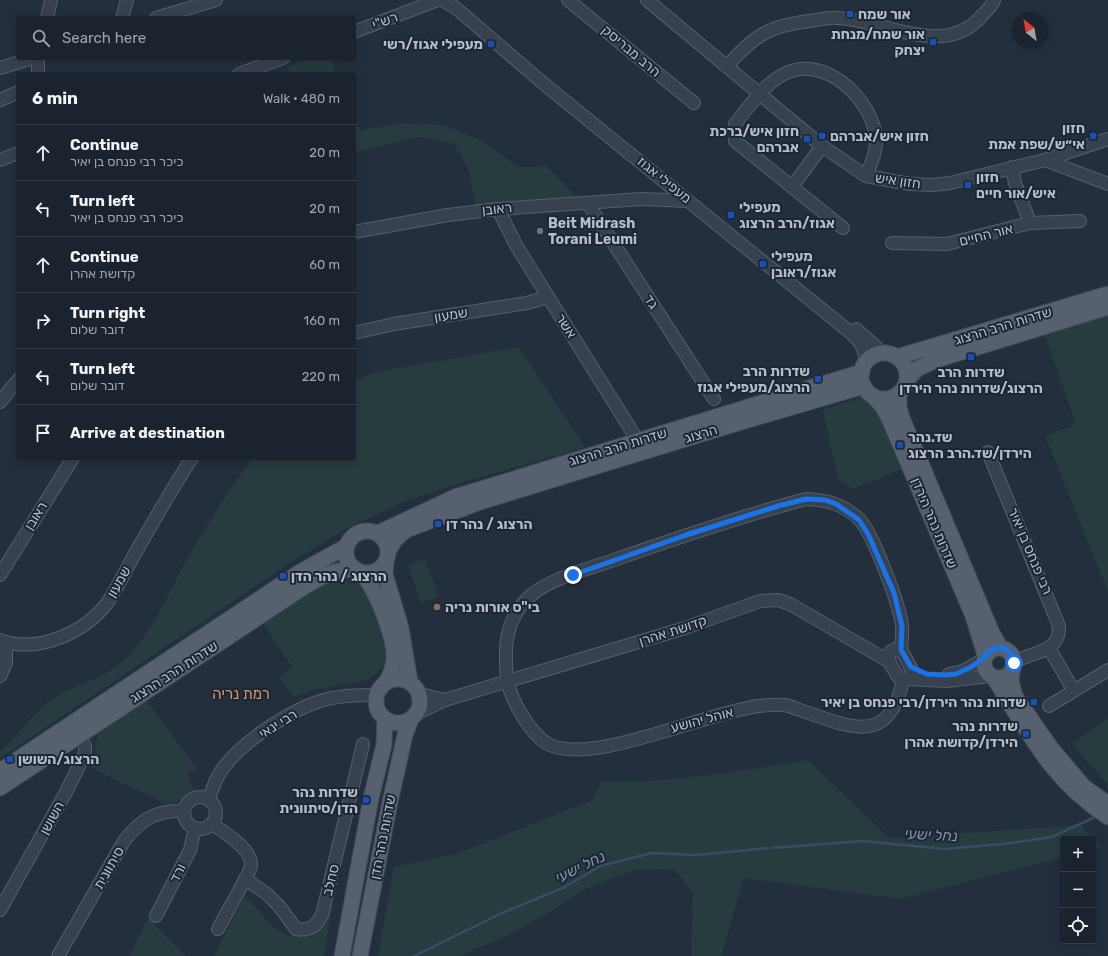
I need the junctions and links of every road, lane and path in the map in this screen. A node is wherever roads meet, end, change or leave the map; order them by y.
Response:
1 (51, 0) edge
2 (127, 0) edge
3 (213, 0) edge
4 (438, 0) edge
5 (568, 0) edge
6 (647, 0) edge
7 (994, 0) edge
8 (452, 1) edge
9 (47, 16) edge
10 (123, 16) edge
11 (162, 16) edge
12 (356, 31) edge
13 (26, 60) edge
14 (38, 60) edge
15 (278, 60) edge
16 (727, 66) junction
17 (0, 68) edge
18 (38, 72) edge
19 (244, 72) edge
20 (16, 93) edge
21 (759, 95) junction
22 (0, 100) edge
23 (694, 103) dead end
24 (735, 124) dead end
25 (1108, 139) edge
26 (735, 141) dead end
27 (822, 146) junction
28 (16, 154) edge
29 (0, 160) edge
30 (1045, 160) junction
31 (1012, 167) junction
32 (651, 170) junction
33 (866, 176) junction
34 (1108, 184) edge
35 (792, 187) junction
36 (642, 199) junction
37 (690, 201) junction
38 (588, 204) junction
39 (498, 209) junction
40 (1080, 221) dead end
41 (1030, 223) junction
42 (843, 228) dead end
43 (356, 232) edge
44 (892, 243) dead end
45 (1108, 294) edge
46 (548, 297) junction
47 (1108, 307) edge
48 (356, 333) edge
49 (890, 355) junction
50 (866, 379) junction
51 (16, 386) edge
52 (903, 386) junction
53 (714, 399) dead end
54 (0, 402) edge
55 (638, 441) junction
56 (988, 452) dead end
57 (72, 460) edge
58 (191, 460) edge
59 (378, 534) junction
60 (347, 546) junction
61 (388, 556) junction
62 (357, 570) junction
63 (0, 575) edge
64 (3, 641) edge
65 (1049, 648) junction
66 (901, 650) junction
67 (985, 657) junction
68 (1009, 659) junction
69 (890, 662) junction
70 (1108, 670) edge
71 (908, 675) junction
72 (0, 676) edge
73 (992, 677) junction
74 (387, 681) junction
75 (508, 681) junction
76 (410, 682) junction
77 (1074, 691) junction
78 (420, 694) junction
79 (376, 695) junction
80 (446, 700) junction
81 (1049, 706) dead end
82 (413, 717) junction
83 (384, 719) junction
84 (76, 729) junction
85 (363, 744) dead end
86 (0, 772) edge
87 (0, 788) edge
88 (1078, 789) junction
89 (209, 799) junction
90 (1108, 804) edge
91 (184, 811) junction
92 (1108, 817) edge
93 (212, 824) junction
94 (195, 828) junction
95 (245, 879) junction
96 (0, 910) edge
97 (156, 916) dead end
98 (218, 928) dead end
99 (361, 950) edge
100 (342, 954) edge
101 (58, 956) edge

1 - 9 street
2 - 10 street
3 - 11 street
4 - 12 street, רש"י
5 - 23 street, הרב מבריסק
6 - 16 street, חזון איש
7 - 16 street
8 - 32 street, מעפילי אגוז
8 - 49 street, מעפילי אגוז
13 - 17 street
14 - 18 street
15 - 19 street
16 - 21 street, חזון איש
20 - 22 street
21 - 24 street
21 - 27 street, חזון איש
21 - 33 street
25 - 30 street, חזון איש
26 - 35 street
27 - 33 street, חזון איש
27 - 35 street
28 - 29 street
30 - 31 street, חזון איש
30 - 34 street
31 - 33 street, חזון איש
31 - 41 street
32 - 36 street
32 - 37 street, מעפילי אגוז
35 - 42 street
36 - 37 street, ראובן
36 - 38 street, ראובן
37 - 50 street, מעפילי אגוז
38 - 39 street, ראובן
38 - 53 street, גד
39 - 43 street, ראובן
39 - 46 street, אשר
40 - 41 street, אור החיים
41 - 44 street, אור החיים
45 - 49 main road, שדרות הרב הרצוג
46 - 48 street, שמעון
46 - 55 street, אשר
47 - 52 main road, שדרות הרב הרצוג
49 - 50 main road
49 - 52 main road
50 - 52 main road
50 - 55 main road, שדרות הרב הרצוג
50 - 61 main road, הרצוג
50 - 67 main road, שדרות נהר הירדן
51 - 54 street
52 - 68 main road, שדרות נהר הירדן
55 - 59 main road, שדרות הרב הרצוג
56 - 65 street, רבי פנחס בן יאיר
57 - 63 street, ראובן
58 - 64 street, שמעון
59 - 60 main road
59 - 61 main road
60 - 62 main road
60 - 84 main road, שדרות הרב הרצוג
61 - 62 main road
61 - 76 main road
62 - 74 main road
62 - 84 main road, שדרות הרב הרצוג
64 - 72 street
65 - 68 street
65 - 77 street
66 - 69 street
66 - 71 street
66 - 75 street, אוהל יהושע
67 - 68 main road
67 - 71 street
67 - 73 main road
68 - 73 main road
68 - 88 main road, שדרות נהר הירדן
69 - 71 street
69 - 75 street, קדושת אהרן
70 - 77 street
71 - 73 street
71 - 75 street, אוהל יהושע
73 - 88 main road, שדרות נהר הירדן
74 - 76 main road
74 - 79 main road
75 - 80 street, קדושת אהרן
76 - 78 main road
77 - 81 street
78 - 80 street
78 - 82 main road
79 - 83 main road
79 - 89 street, רבי ינאי
80 - 82 street, קדושת אהרן
82 - 83 main road
82 - 99 main road, שדרות נהר הדן
83 - 100 main road, שדרות נהר הדן
84 - 86 main road, שדרות הרב הרצוג
84 - 87 main road, שדרות הרב הרצוג
84 - 96 street, השושן
85 - 95 street, סחלב
88 - 90 main road, שדרות נהר הירדן
88 - 92 main road, שדרות נהר הירדן
89 - 91 street
89 - 93 street
91 - 94 street
91 - 101 street, סיתוונית
93 - 94 street
93 - 95 street
94 - 97 street, ורד
95 - 98 street

